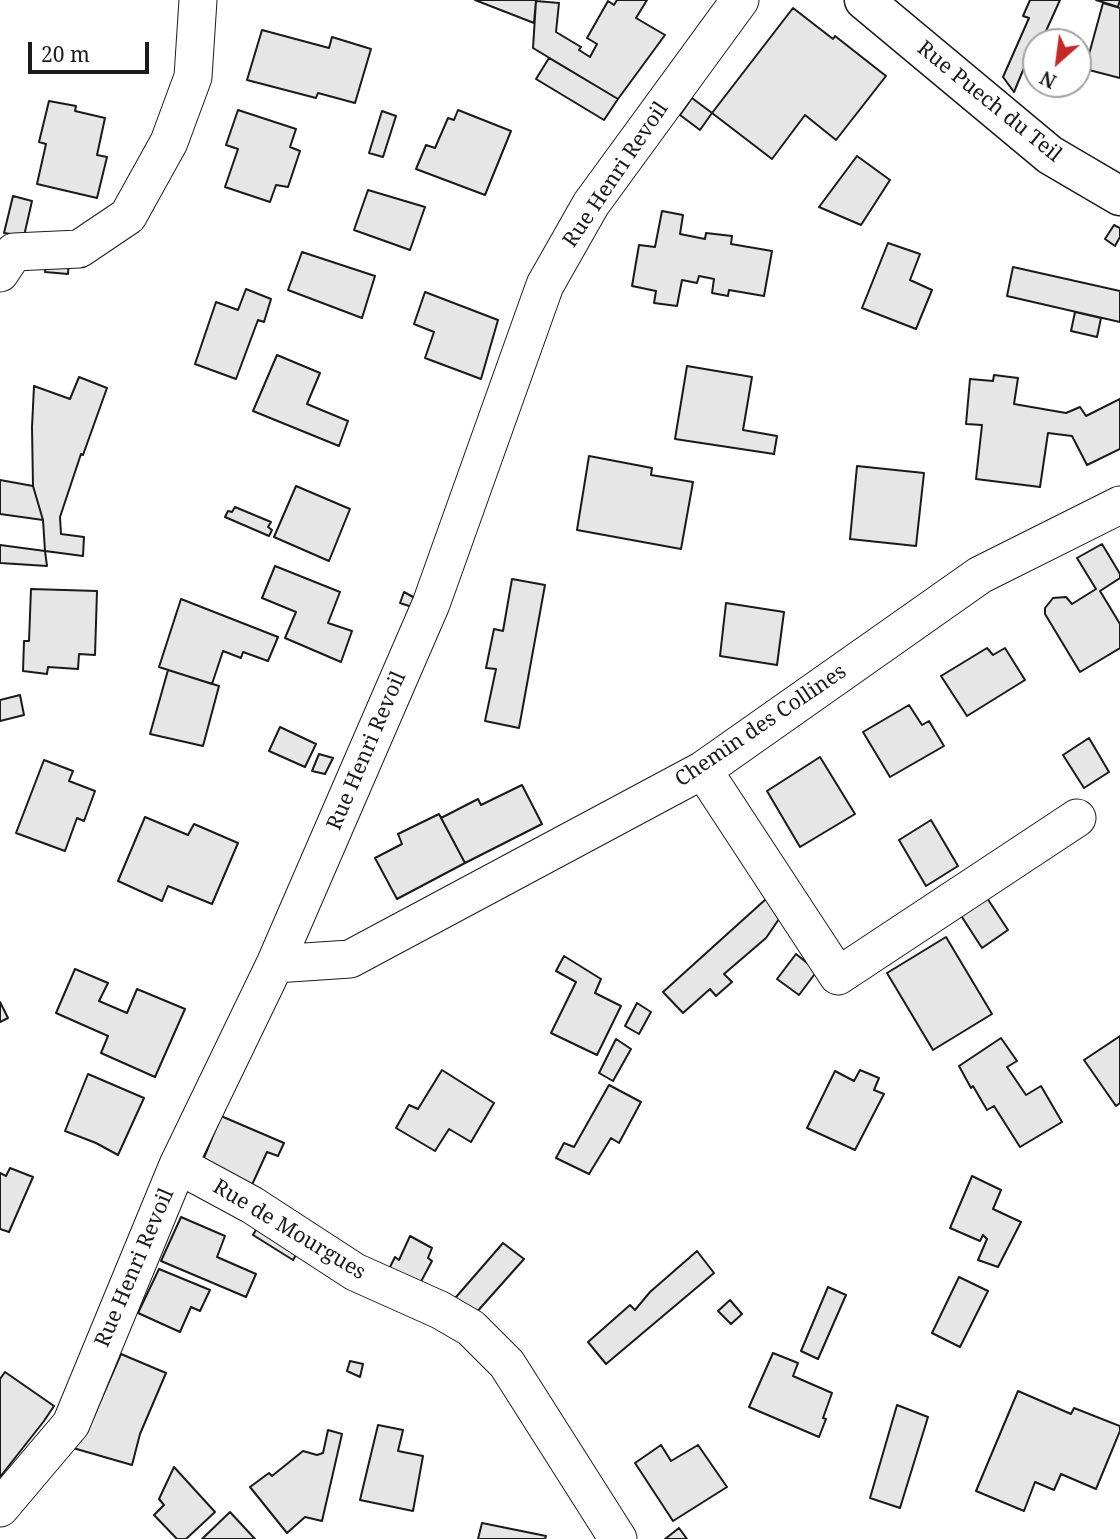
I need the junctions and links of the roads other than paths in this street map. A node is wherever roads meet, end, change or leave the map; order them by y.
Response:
1 (198, 0) edge
2 (740, 0) edge
3 (863, 0) edge
4 (1120, 196) edge
5 (0, 273) edge
6 (1120, 505) edge
7 (703, 770) junction
8 (1077, 818) dead end
9 (275, 964) junction
10 (178, 1165) junction
11 (0, 1508) edge
12 (618, 1539) edge

1 - 5 street
2 - 9 street, Rue Henri Revoil
3 - 4 street, Rue Puech du Teil
6 - 7 street, Chemin des Collines
7 - 8 street
7 - 9 street, Chemin des Collines
9 - 10 street, Rue Henri Revoil
10 - 11 street, Rue Henri Revoil
10 - 12 street, Rue de Mourgues

